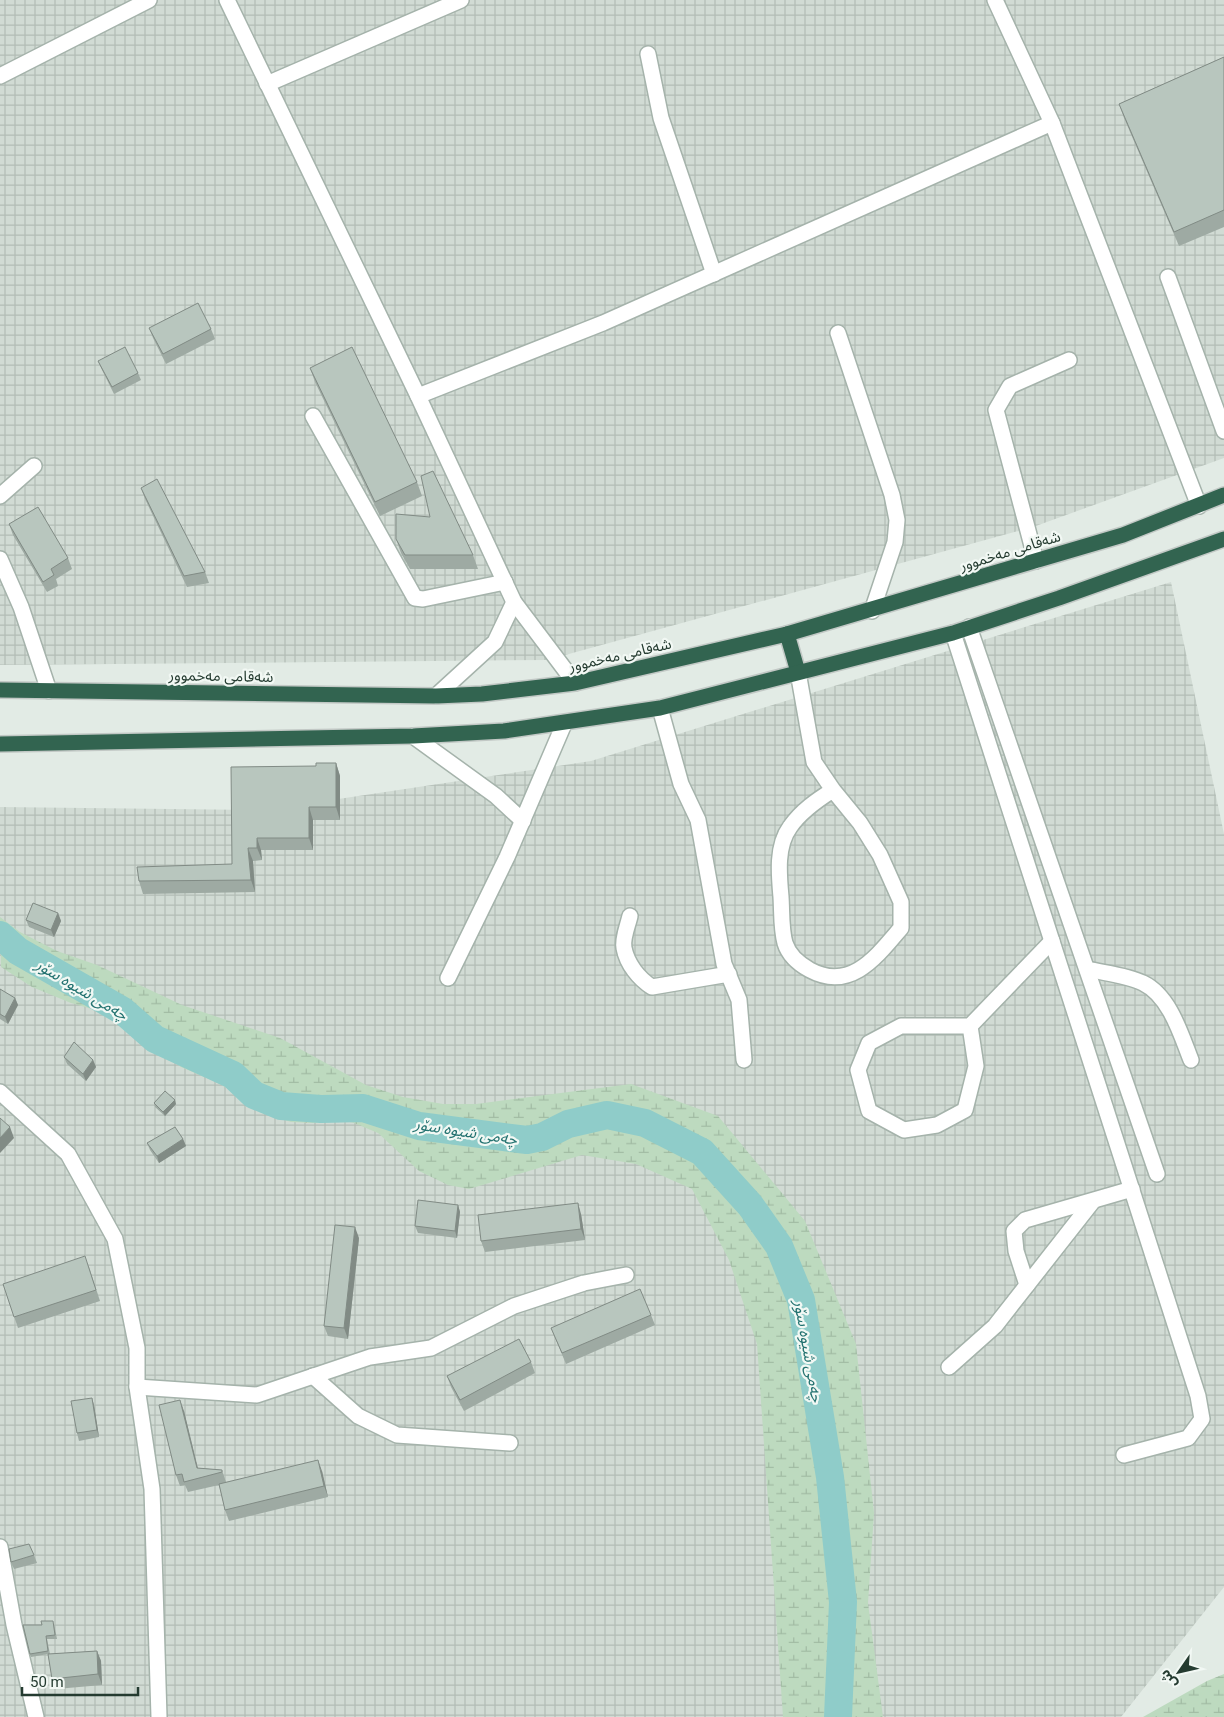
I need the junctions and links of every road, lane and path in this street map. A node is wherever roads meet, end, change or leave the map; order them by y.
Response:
1 (149, 0) edge
2 (226, 0) edge
3 (461, 0) edge
4 (995, 0) edge
5 (648, 54) dead end
6 (0, 76) edge
7 (267, 84) junction
8 (1052, 123) junction
9 (714, 274) junction
10 (1168, 277) dead end
11 (838, 333) dead end
12 (1068, 360) dead end
13 (418, 396) junction
14 (313, 416) dead end
15 (1224, 431) edge
16 (34, 466) dead end
17 (1224, 495) edge
18 (0, 496) edge
19 (1199, 506) junction
20 (1224, 539) edge
21 (0, 559) edge
22 (1036, 561) junction
23 (505, 582) junction
24 (514, 602) junction
25 (872, 611) junction
26 (969, 627) junction
27 (953, 632) junction
28 (787, 634) junction
29 (798, 672) junction
30 (575, 683) junction
31 (0, 690) edge
32 (49, 691) junction
33 (436, 696) junction
34 (660, 708) junction
35 (564, 724) junction
36 (413, 736) junction
37 (0, 744) edge
38 (833, 790) junction
39 (523, 821) junction
40 (630, 916) dead end
41 (1052, 941) junction
42 (1087, 969) junction
43 (729, 974) junction
44 (448, 978) dead end
45 (970, 1026) junction
46 (744, 1060) dead end
47 (1191, 1060) dead end
48 (0, 1092) edge
49 (1157, 1174) dead end
50 (1132, 1189) junction
51 (1093, 1201) junction
52 (626, 1275) dead end
53 (1027, 1285) junction
54 (949, 1367) dead end
55 (314, 1376) junction
56 (137, 1387) junction
57 (510, 1443) dead end
58 (1124, 1455) dead end
59 (0, 1547) edge
60 (36, 1717) edge
61 (159, 1717) edge

1 - 6 street
2 - 7 street
3 - 7 street
4 - 8 street
5 - 9 street
7 - 13 street
8 - 9 street
8 - 19 street
9 - 13 street
10 - 15 street
11 - 25 street
12 - 22 street
13 - 23 street
14 - 23 street
16 - 18 street
17 - 19 highway, شەقامی مەخموور
19 - 22 highway, شەقامی مەخموور
20 - 26 highway
21 - 32 street
22 - 25 highway, شەقامی مەخموور
23 - 24 street
24 - 30 street
24 - 33 street
25 - 28 highway, شەقامی مەخموور
26 - 27 highway
26 - 42 street
27 - 29 highway
27 - 41 street
28 - 29 highway
28 - 30 highway, شەقامی مەخموور
29 - 34 highway
29 - 38 street
30 - 33 highway, شەقامی مەخموور
31 - 32 highway, شەقامی مەخموور
32 - 33 highway, شەقامی مەخموور
34 - 35 highway
34 - 43 street
35 - 36 highway
35 - 39 street
36 - 37 highway
36 - 39 street
38 - 38 street
39 - 44 street
40 - 43 street
41 - 45 street
41 - 50 street
42 - 47 street
42 - 49 street
43 - 46 street
45 - 45 street
48 - 56 street
50 - 51 street
50 - 58 street
51 - 53 street
51 - 53 street
52 - 55 street
53 - 54 street
55 - 56 street
55 - 57 street
56 - 61 street
59 - 60 street

